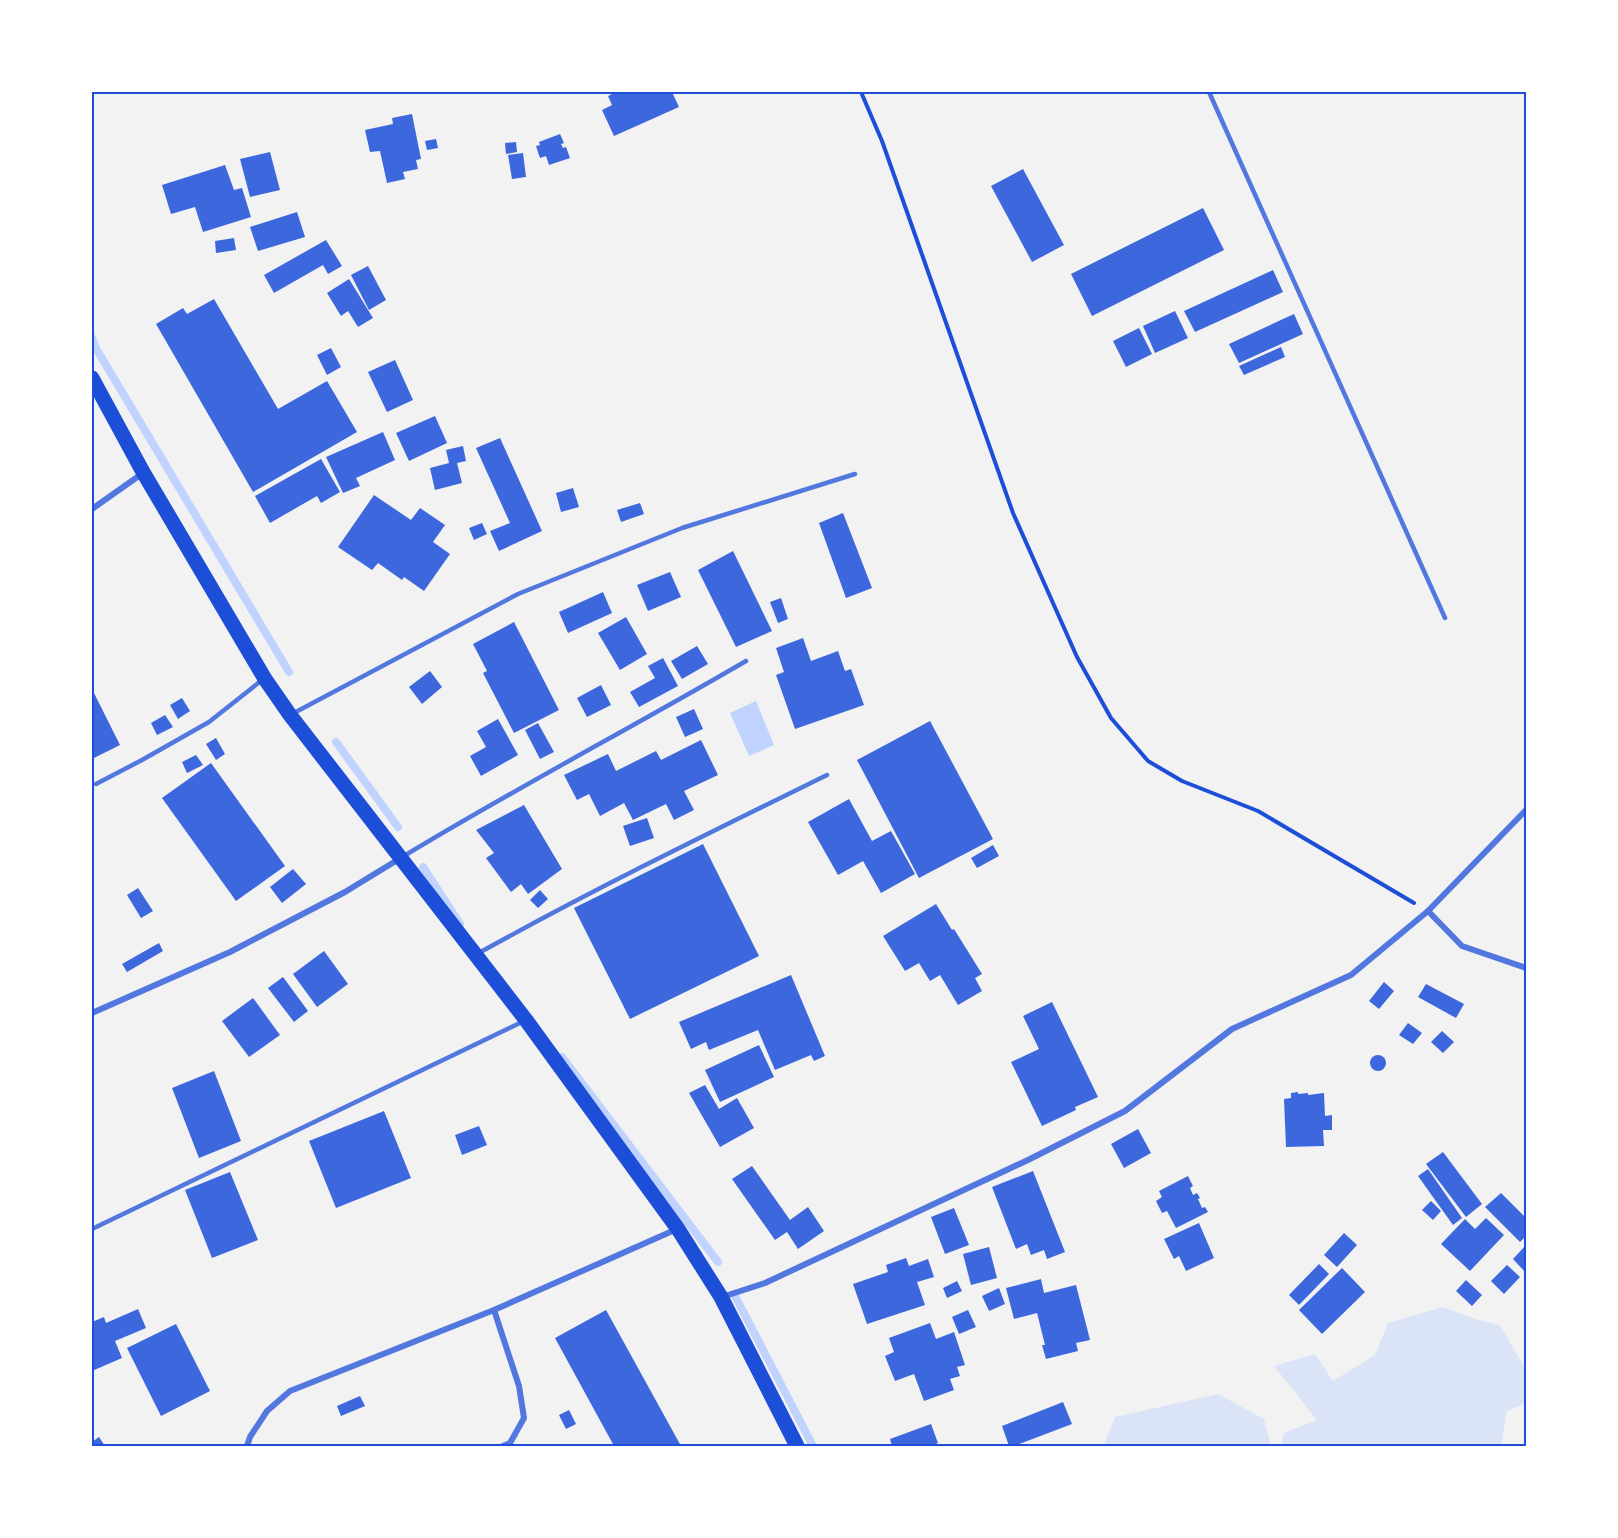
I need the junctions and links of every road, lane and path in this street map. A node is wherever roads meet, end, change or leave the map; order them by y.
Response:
1 (861, 92) edge
2 (1209, 92) edge
3 (92, 378) edge
4 (143, 472) junction
5 (855, 474) dead end
6 (92, 509) edge
7 (1445, 618) dead end
8 (746, 661) dead end
9 (265, 679) junction
10 (290, 716) junction
11 (827, 775) dead end
12 (96, 784) dead end
13 (1527, 810) edge
14 (400, 859) junction
15 (1428, 911) junction
16 (476, 954) junction
17 (1527, 968) edge
18 (92, 1013) edge
19 (526, 1020) junction
20 (92, 1229) edge
21 (678, 1229) junction
22 (722, 1297) junction
23 (494, 1310) junction
24 (247, 1446) edge
25 (503, 1446) edge
26 (797, 1446) edge

1 - 15 path
2 - 7 lane
3 - 4 main road
4 - 6 street
4 - 9 main road
5 - 10 lane
8 - 14 lane
9 - 10 main road
9 - 12 lane
10 - 14 main road
11 - 16 lane
13 - 15 street
14 - 16 main road
14 - 18 street
15 - 17 street
15 - 22 street
16 - 19 main road
19 - 20 lane
19 - 21 main road
21 - 22 main road
21 - 23 street
22 - 26 main road
23 - 24 street
23 - 25 street

